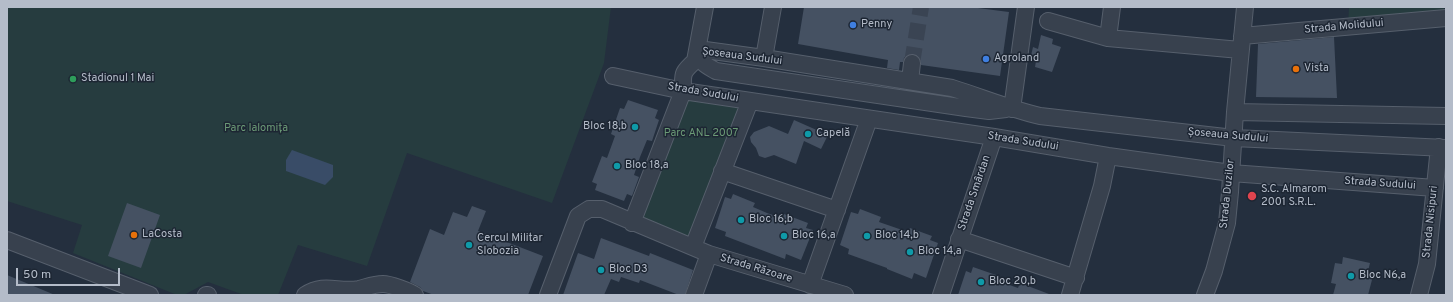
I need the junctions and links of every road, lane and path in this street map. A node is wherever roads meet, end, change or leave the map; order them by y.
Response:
1 (705, 7) edge
2 (773, 7) edge
3 (1026, 7) edge
4 (1112, 7) edge
5 (1245, 7) edge
6 (1446, 18) edge
7 (1048, 21) dead end
8 (1108, 38) junction
9 (1241, 43) junction
10 (698, 49) junction
11 (764, 58) junction
12 (912, 63) tunnel mouth
13 (613, 76) dead end
14 (910, 82) junction
15 (683, 91) junction
16 (750, 101) junction
17 (1012, 109) junction
18 (1235, 112) junction
19 (1446, 116) edge
20 (869, 119) junction
21 (994, 137) junction
22 (1234, 138) junction
23 (1443, 148) edge
24 (1108, 156) junction
25 (722, 171) junction
26 (1231, 173) junction
27 (1435, 188) junction
28 (837, 210) junction
29 (632, 223) junction
30 (959, 239) junction
31 (7, 240) edge
32 (693, 247) junction
33 (709, 254) junction
34 (1076, 278) junction
35 (810, 285) junction
36 (828, 293) edge
37 (150, 295) edge
38 (305, 295) edge
39 (415, 295) edge
40 (548, 295) edge
41 (694, 295) edge
42 (845, 295) edge
43 (941, 295) edge
44 (1070, 295) edge
45 (1205, 295) edge
46 (1419, 295) edge

1 - 10 street
2 - 11 street
3 - 17 street
4 - 8 street
5 - 9 street, Strada Duzilor
6 - 9 street, Strada Molidului
7 - 8 street, Strada Molidului
8 - 9 street, Strada Molidului
9 - 18 street, Strada Duzilor
10 - 11 street, Șoseaua Sudului
10 - 15 street
10 - 17 street, Șoseaua Sudului
11 - 14 street, Șoseaua Sudului
12 - 14 street
13 - 15 street, Strada Sudului
14 - 17 street, Șoseaua Sudului
15 - 16 street, Strada Sudului
15 - 29 street
16 - 20 street, Strada Sudului
16 - 25 street
17 - 22 street, Șoseaua Sudului
18 - 19 street
18 - 22 street, Strada Duzilor
20 - 21 street, Strada Sudului
20 - 28 street
21 - 24 street, Strada Sudului
21 - 30 street, Strada Smârdan
22 - 23 street, Șoseaua Sudului
22 - 26 street, Strada Duzilor
23 - 27 street, Strada Nisipuri
24 - 26 street, Strada Sudului
24 - 34 street
25 - 28 street
25 - 32 street
26 - 27 street, Strada Sudului
26 - 45 street, Strada Duzilor
27 - 46 street, Strada Nisipuri
28 - 35 street
29 - 32 street
29 - 40 street
30 - 34 street
30 - 43 street, Strada Smârdan
31 - 37 street
32 - 33 street
33 - 35 street, Strada Răzoare
33 - 41 street, Strada Răzoare
34 - 44 street
35 - 36 street, Strada Răzoare
36 - 42 street, Strada Răzoare
38 - 39 street

